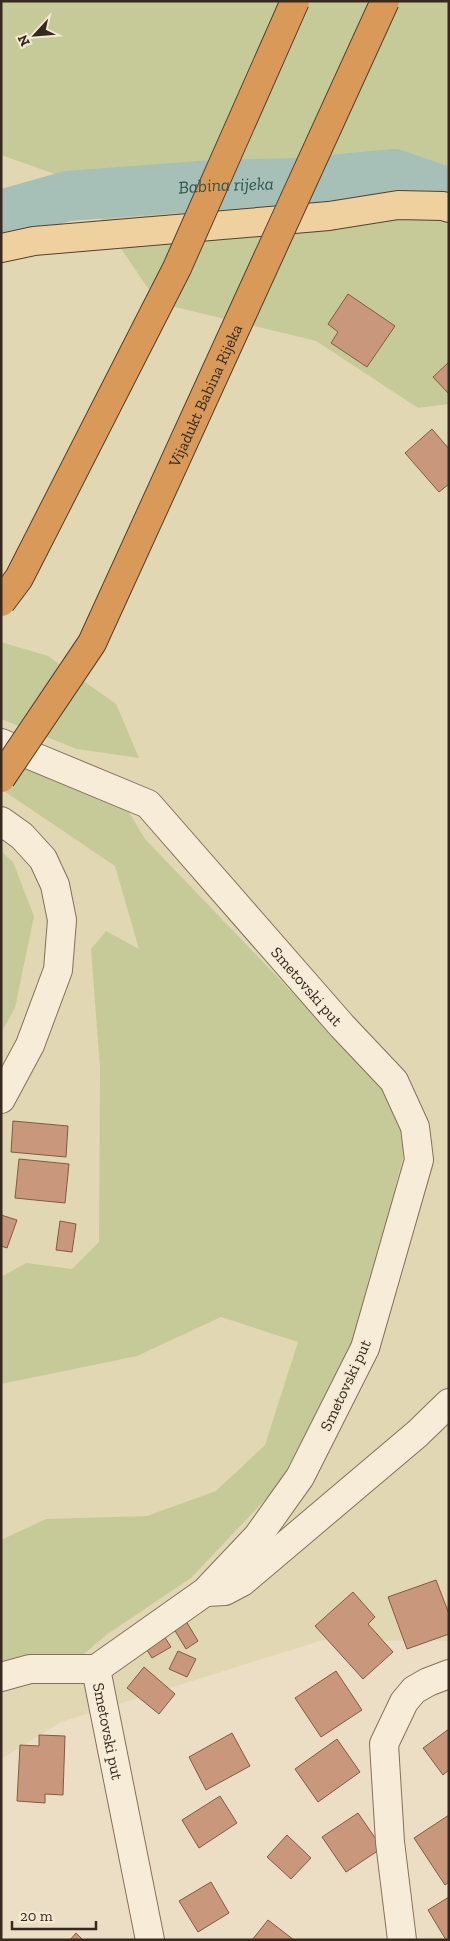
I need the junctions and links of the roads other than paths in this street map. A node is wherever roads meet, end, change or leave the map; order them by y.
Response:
1 (295, 1) edge
2 (385, 1) edge
3 (449, 208) edge
4 (1, 248) edge
5 (1, 602) edge
6 (1, 743) edge
7 (1, 778) edge
8 (1, 820) edge
9 (1, 1099) edge
10 (449, 1403) edge
11 (205, 1592) junction
12 (96, 1669) junction
13 (449, 1674) edge
14 (1, 1677) edge
15 (150, 1940) edge
16 (402, 1940) edge

1 - 5 highway, bridge
2 - 7 highway, Vijadukt Babina Rijeka, bridge
3 - 4 main road
6 - 11 street, Smetovski put
8 - 9 street
10 - 11 street
11 - 12 street, Smetovski put
12 - 14 street
12 - 15 street, Smetovski put
13 - 16 street

